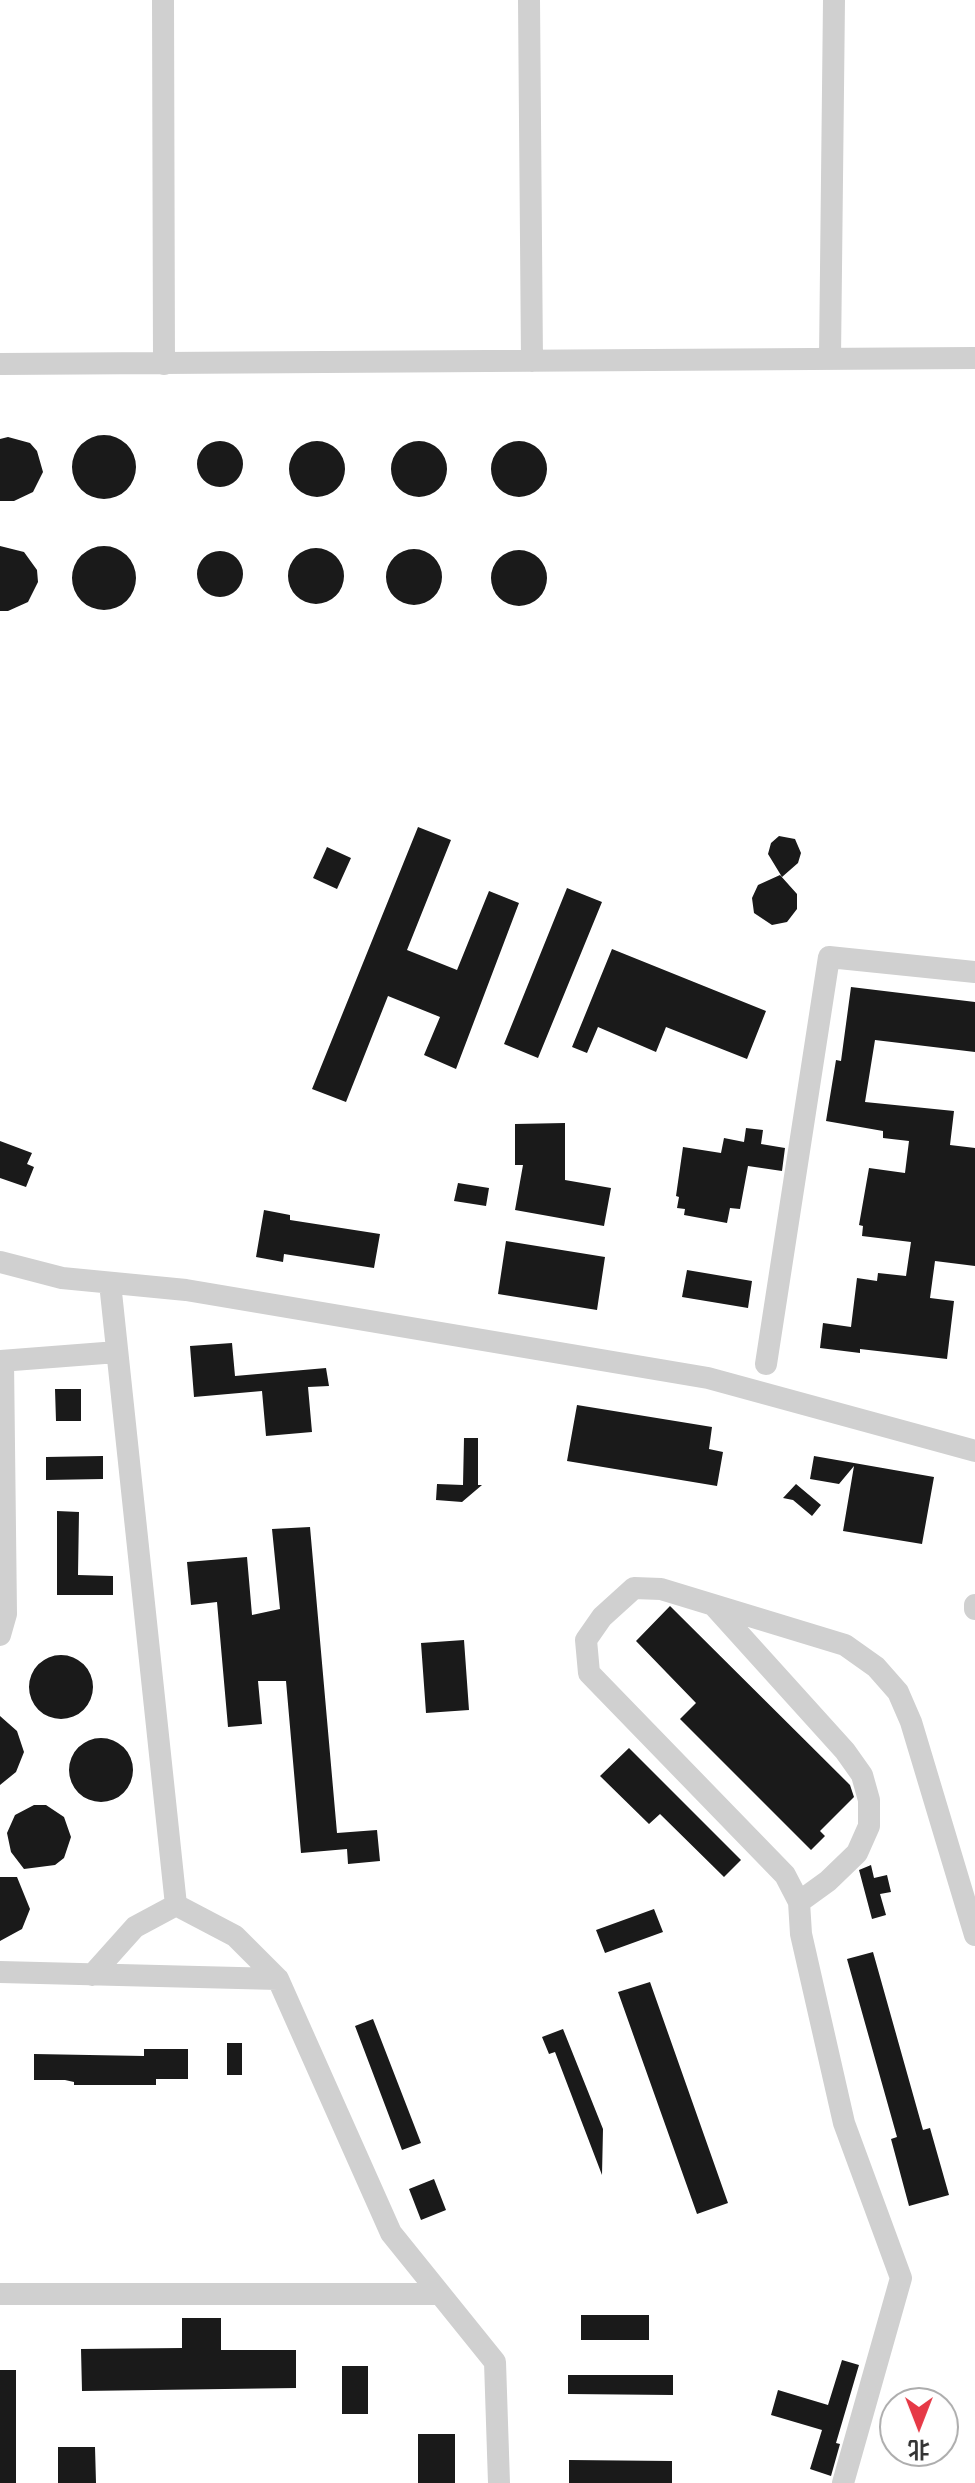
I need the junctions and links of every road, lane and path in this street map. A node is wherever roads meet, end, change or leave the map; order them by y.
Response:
1 (163, 0) edge
2 (529, 0) edge
3 (834, 0) edge
4 (830, 358) junction
5 (975, 358) edge
6 (532, 361) junction
7 (0, 364) edge
8 (164, 364) junction
9 (975, 972) edge
10 (0, 1262) edge
11 (110, 1283) junction
12 (117, 1352) junction
13 (1, 1361) edge
14 (766, 1364) dead end
15 (975, 1451) edge
16 (713, 1605) junction
17 (0, 1635) edge
18 (799, 1902) junction
19 (176, 1905) junction
20 (975, 1935) edge
21 (0, 1972) edge
22 (92, 1975) junction
23 (278, 1979) junction
24 (0, 2294) edge
25 (440, 2294) junction
26 (499, 2483) edge
27 (843, 2483) edge

1 - 8 street
2 - 6 street
3 - 4 street
4 - 5 street
4 - 6 street
6 - 8 street
7 - 8 street
9 - 14 street
10 - 11 street
11 - 12 street
11 - 15 street
12 - 13 street
12 - 19 street
13 - 17 street
16 - 18 street
16 - 18 street
16 - 20 street
18 - 27 street
19 - 22 street
19 - 23 street
21 - 22 street
22 - 23 street
23 - 25 street
24 - 25 street
25 - 26 street

